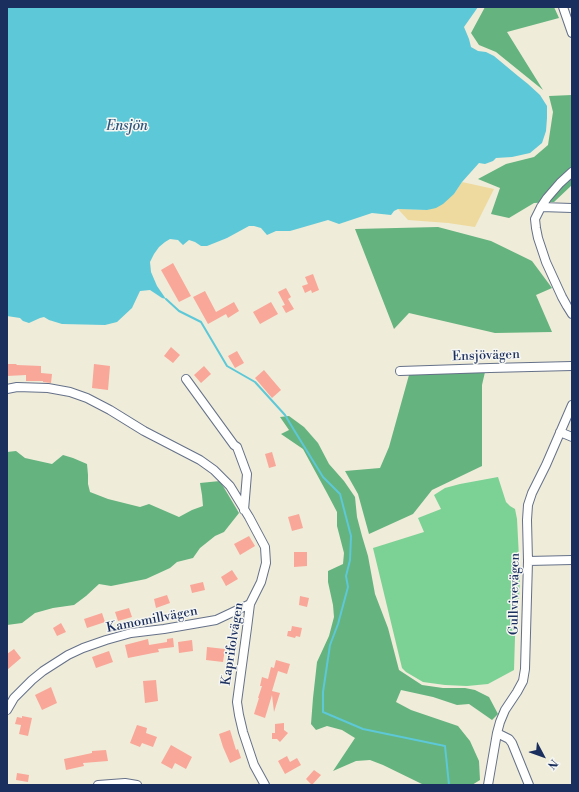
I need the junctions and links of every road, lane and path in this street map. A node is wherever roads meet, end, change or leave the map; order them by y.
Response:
1 (563, 7) edge
2 (572, 33) edge
3 (572, 172) edge
4 (541, 207) junction
5 (572, 208) edge
6 (572, 314) edge
7 (572, 366) edge
8 (400, 371) dead end
9 (186, 379) dead end
10 (7, 389) edge
11 (572, 405) edge
12 (560, 432) junction
13 (572, 437) edge
14 (244, 510) junction
15 (572, 560) edge
16 (528, 561) junction
17 (250, 604) junction
18 (7, 710) edge
19 (497, 733) junction
20 (98, 785) edge
21 (137, 785) edge
22 (265, 785) edge
23 (488, 785) edge
24 (529, 785) edge

1 - 2 street
3 - 4 street
4 - 5 street
4 - 6 street
7 - 8 street, Ensjövägen
9 - 14 street
10 - 14 street, Kaprifolvägen
11 - 12 street, Gullvivevägen
12 - 13 street
12 - 16 street, Gullvivevägen
14 - 17 street, Kaprifolvägen
15 - 16 street
16 - 19 street, Gullvivevägen
17 - 18 street, Kamomillvägen
17 - 22 street, Kaprifolvägen
19 - 23 street, Gullvivevägen
19 - 24 street
20 - 21 street

